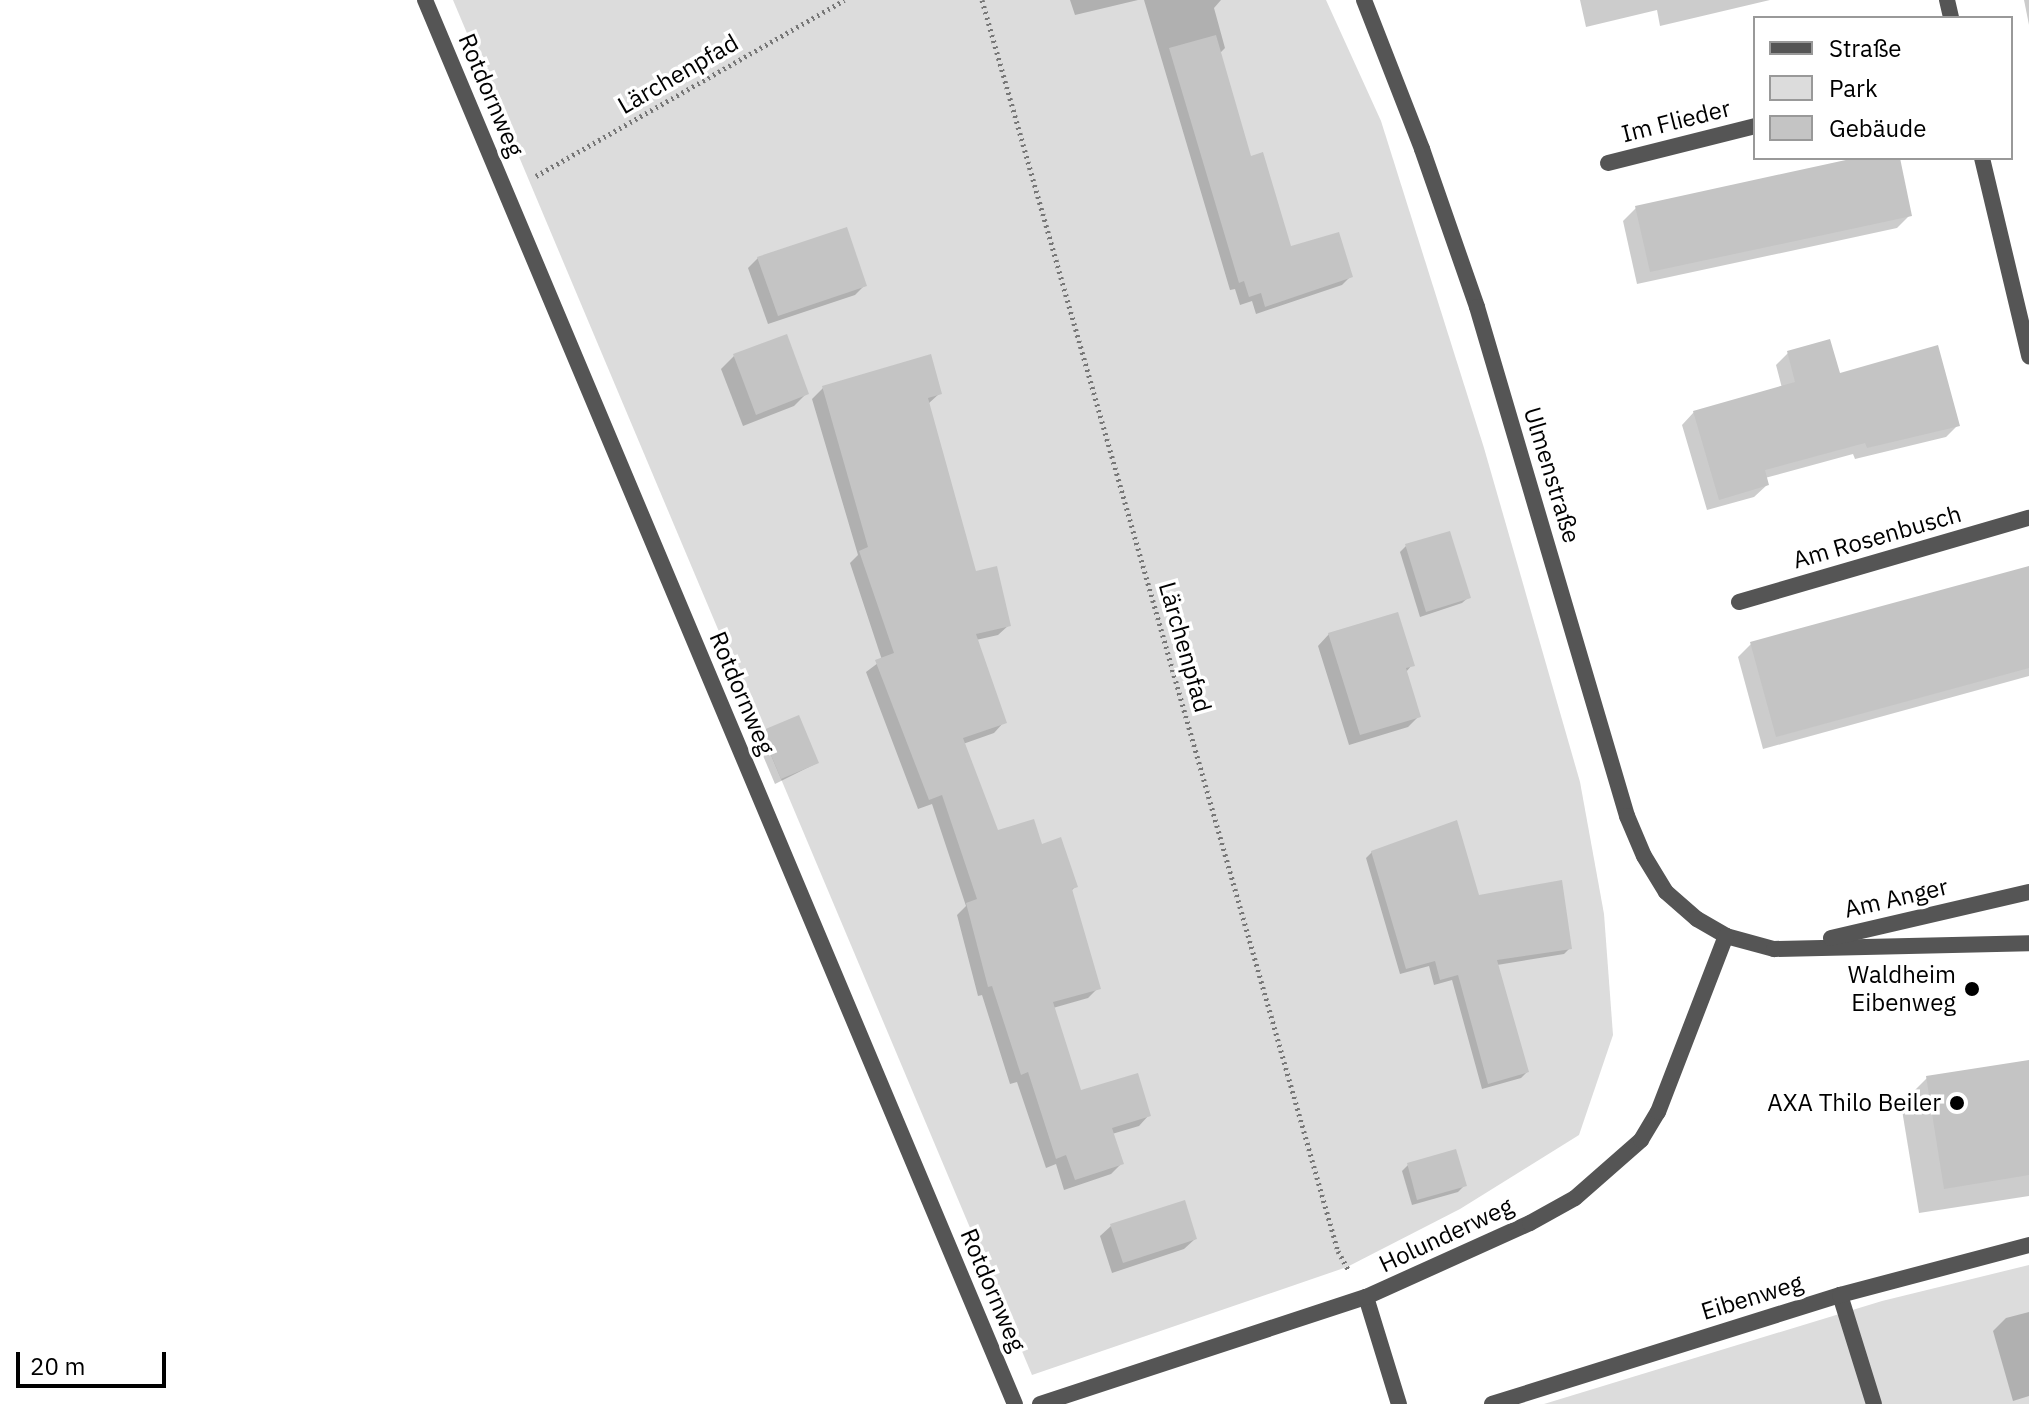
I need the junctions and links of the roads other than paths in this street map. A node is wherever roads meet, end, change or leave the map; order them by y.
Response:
1 (425, 0) edge
2 (1364, 0) edge
3 (1753, 127) edge
4 (1983, 160) edge
5 (1608, 163) dead end
6 (2023, 315) edge
7 (2029, 356) edge
8 (2029, 518) edge
9 (1739, 602) dead end
10 (2029, 892) edge
11 (1726, 936) junction
12 (2029, 943) edge
13 (1774, 949) junction
14 (2029, 1245) edge
15 (1840, 1295) junction
16 (1366, 1297) junction
17 (1015, 1404) edge
18 (1040, 1404) edge
19 (1399, 1404) edge
20 (1492, 1404) edge
21 (1874, 1404) edge

1 - 17 street, Rotdornweg
2 - 11 street, Ulmenstraße
3 - 5 street, Im Flieder
4 - 6 street
6 - 7 street
8 - 9 street, Am Rosenbusch
10 - 13 street, Am Anger
11 - 13 street, Am Anger
11 - 16 street, Holunderweg
12 - 13 street, Am Anger
14 - 15 street, Eibenweg
15 - 20 street, Eibenweg
15 - 21 street
16 - 18 street, Holunderweg
16 - 19 street

